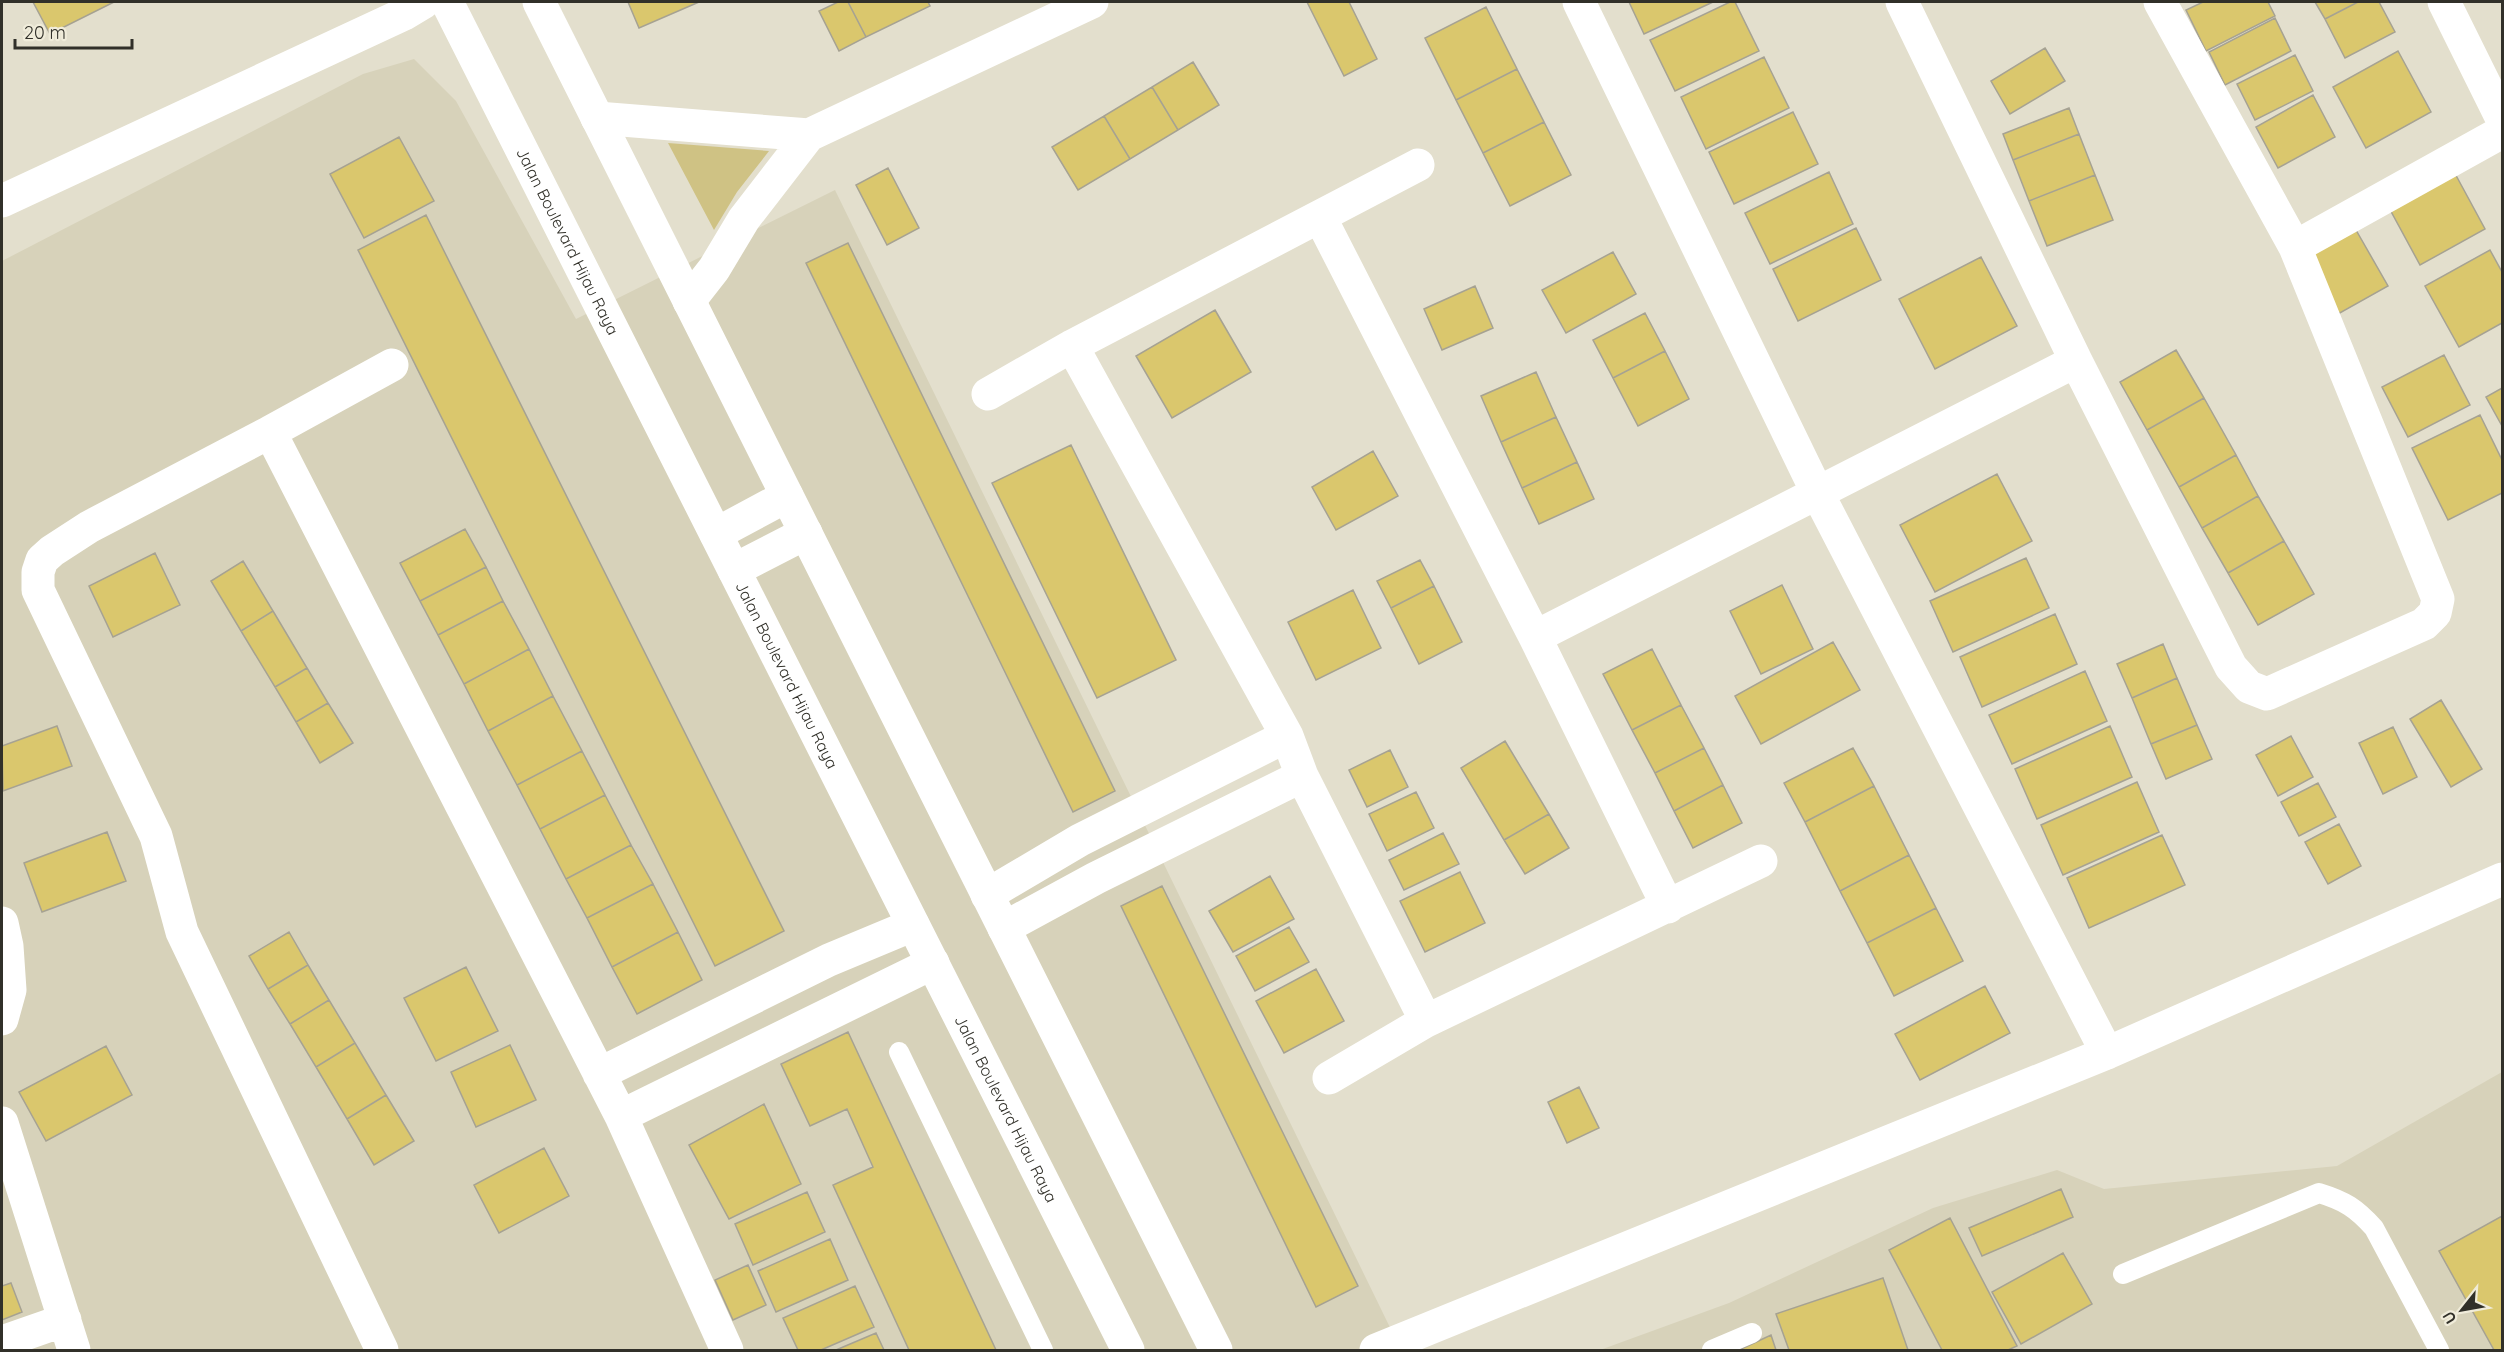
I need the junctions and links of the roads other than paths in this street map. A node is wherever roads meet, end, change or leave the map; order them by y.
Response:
1 (424, 2) edge
2 (447, 2) edge
3 (539, 2) edge
4 (1092, 2) edge
5 (1579, 2) edge
6 (1902, 2) edge
7 (2160, 2) edge
8 (2444, 2) edge
9 (597, 118) junction
10 (2502, 119) edge
11 (2502, 132) edge
12 (810, 135) junction
13 (1418, 165) dead end
14 (2, 201) edge
15 (1320, 217) junction
16 (2295, 248) junction
17 (689, 301) junction
18 (1072, 346) junction
19 (2076, 361) junction
20 (392, 365) dead end
21 (988, 394) dead end
22 (270, 432) junction
23 (1817, 492) junction
24 (787, 496) junction
25 (806, 533) junction
26 (716, 534) junction
27 (734, 570) junction
28 (1535, 637) junction
29 (1287, 736) junction
30 (1302, 776) junction
31 (1761, 861) dead end
32 (2502, 879) edge
33 (987, 895) junction
34 (1668, 907) junction
35 (2, 923) edge
36 (913, 925) junction
37 (1004, 928) junction
38 (933, 963) junction
39 (727, 1010) junction
40 (2, 1019) edge
41 (1426, 1021) junction
42 (899, 1052) dead end
43 (2108, 1053) junction
44 (748, 1054) junction
45 (599, 1074) junction
46 (1329, 1078) dead end
47 (621, 1116) junction
48 (2, 1122) edge
49 (2123, 1274) dead end
50 (65, 1320) junction
51 (1752, 1333) dead end
52 (2, 1342) edge
53 (74, 1350) edge
54 (382, 1350) edge
55 (727, 1350) edge
56 (1043, 1350) edge
57 (1128, 1350) edge
58 (1216, 1350) edge
59 (1376, 1350) edge
60 (1712, 1350) edge
61 (2439, 1350) edge

1 - 14 street
2 - 26 street, Jalan Boulevard Hijau Raya
3 - 9 street
4 - 12 street
5 - 23 street
6 - 19 street
7 - 16 street
8 - 10 street
9 - 12 street
9 - 17 street
11 - 16 street
12 - 17 street
13 - 15 street
15 - 18 street
15 - 28 street
16 - 19 street
17 - 24 street
18 - 21 street
18 - 29 street
19 - 23 street
20 - 22 street
22 - 45 street
22 - 54 street
23 - 28 street
23 - 43 street
24 - 25 street
24 - 26 street
25 - 27 street
25 - 33 street
26 - 27 street, Jalan Boulevard Hijau Raya
27 - 36 street, Jalan Boulevard Hijau Raya
28 - 34 street
29 - 30 street
29 - 33 street
30 - 37 street
30 - 41 street
31 - 34 street
32 - 43 street
33 - 37 street
34 - 41 street
35 - 40 street
36 - 38 street, Jalan Boulevard Hijau Raya
36 - 39 street
37 - 58 street
38 - 44 street
38 - 57 street, Jalan Boulevard Hijau Raya
39 - 44 street
39 - 45 street
41 - 46 street
42 - 56 lane
43 - 59 street
44 - 47 street
45 - 47 street
47 - 55 street
48 - 50 street
49 - 61 lane
50 - 52 street
50 - 53 street
51 - 60 lane

